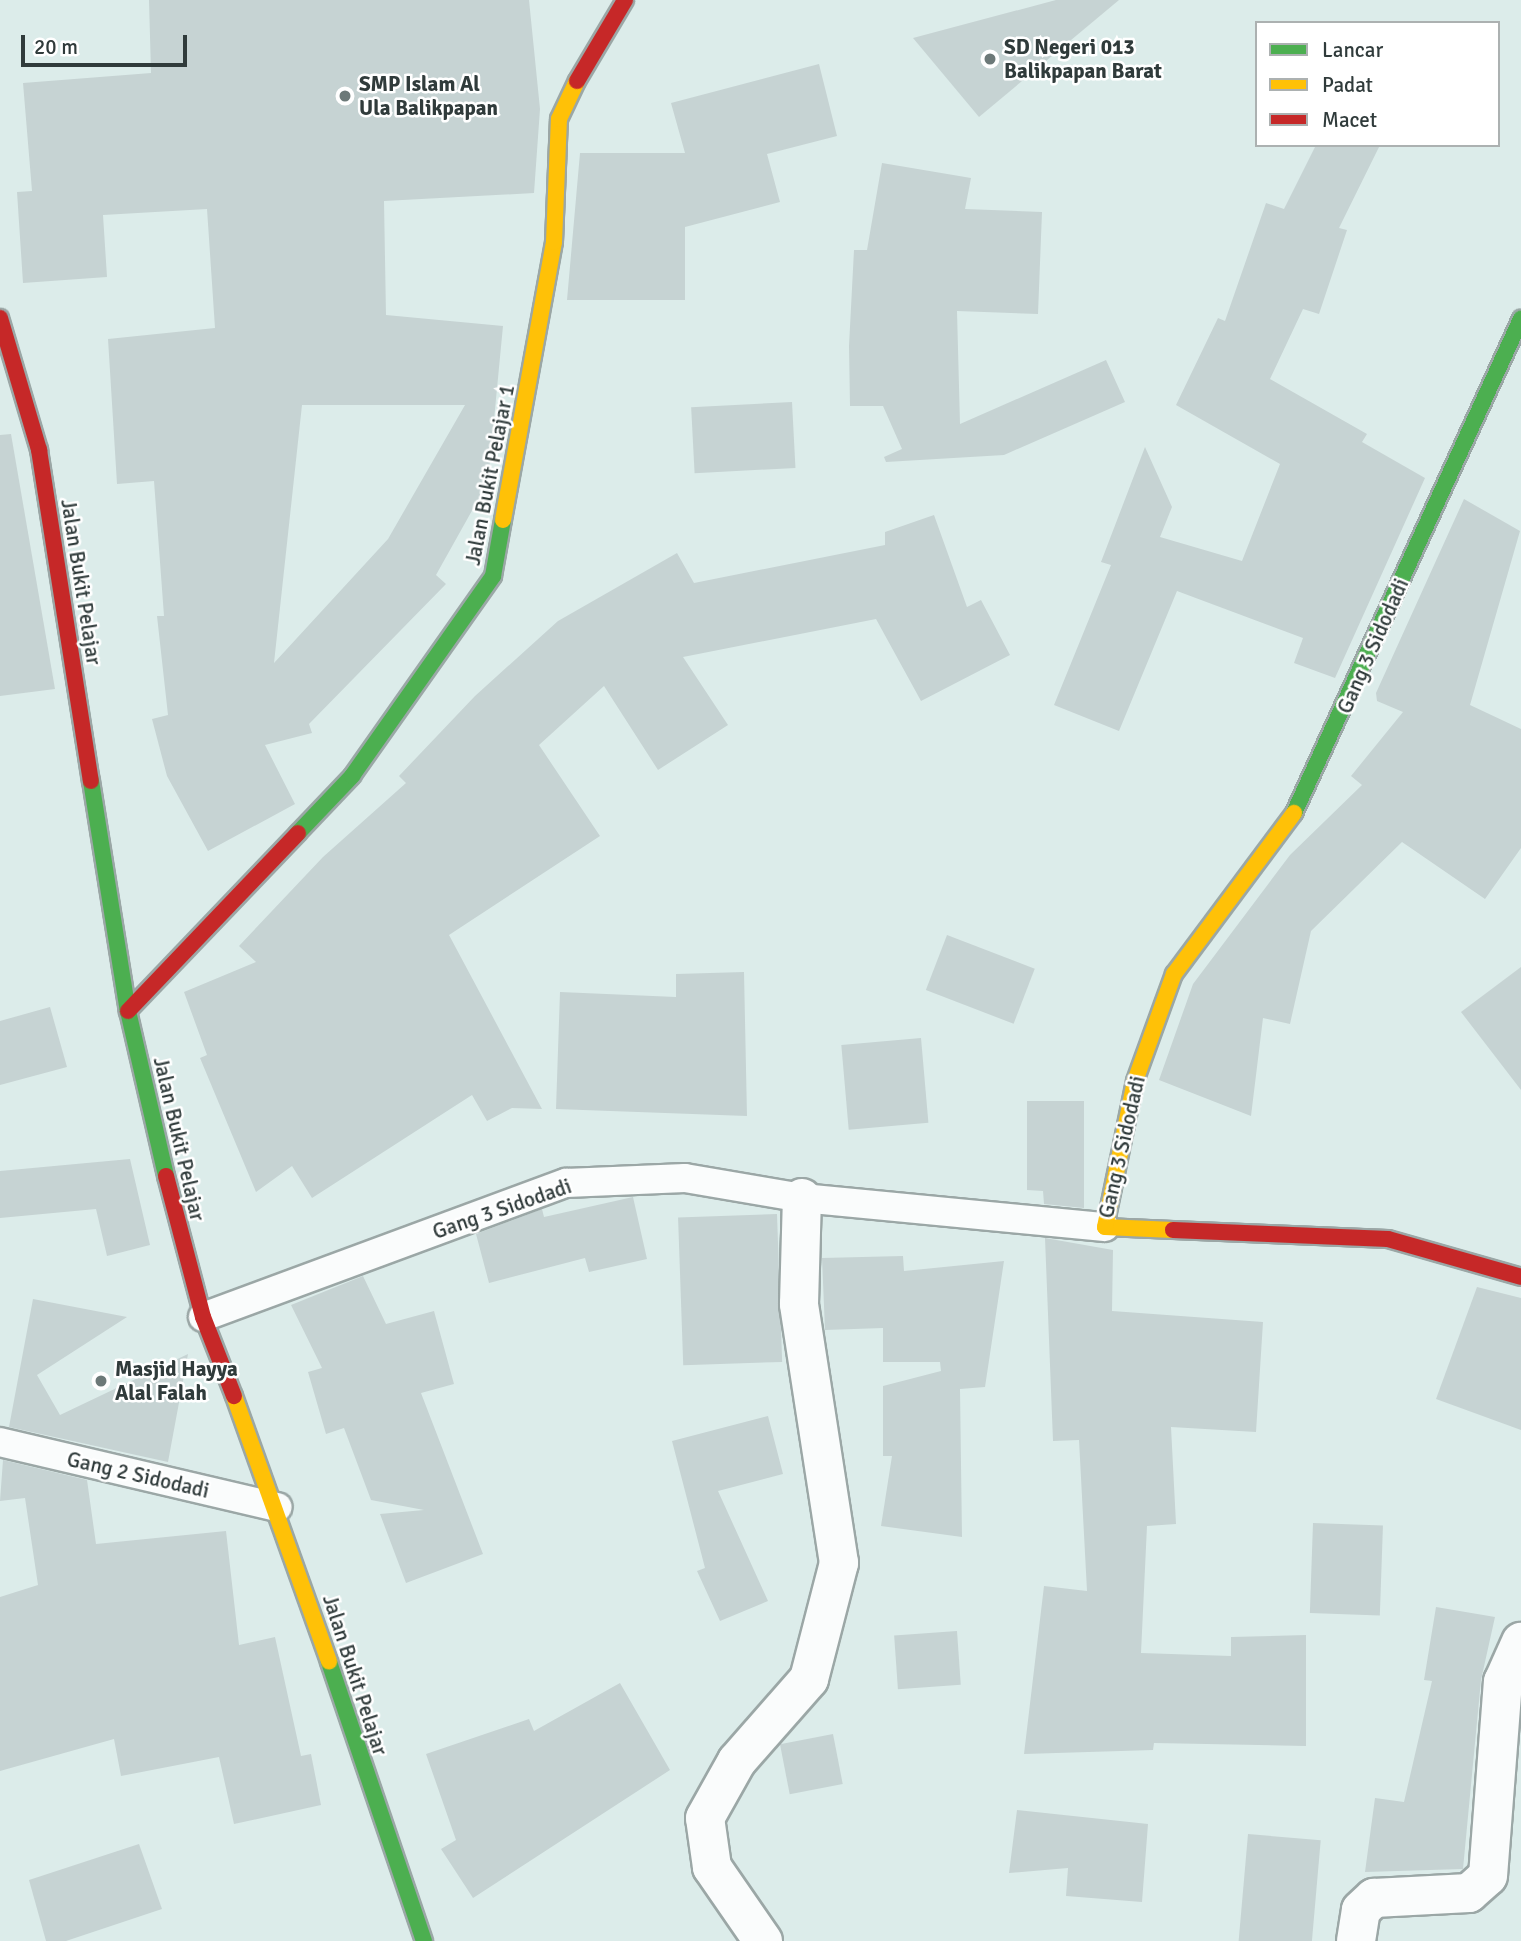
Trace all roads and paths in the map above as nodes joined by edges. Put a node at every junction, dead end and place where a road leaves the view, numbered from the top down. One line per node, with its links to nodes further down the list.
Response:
1 (625, 0): 4 (street, Jalan Bukit Pelajar 1)
2 (0, 318): 4 (street, Jalan Bukit Pelajar)
3 (1521, 318): 6 (street, Gang 3 Sidodadi)
4 (128, 1011): 8 (street, Jalan Bukit Pelajar)
5 (802, 1198): 6 (lane, Gang 3 Sidodadi); 8 (lane, Gang 3 Sidodadi); 13 (street)
6 (1105, 1227): 7 (street)
7 (1521, 1277)
8 (203, 1317): 10 (street, Jalan Bukit Pelajar)
9 (0, 1442): 10 (lane, Gang 2 Sidodadi)
10 (277, 1507): 12 (street, Jalan Bukit Pelajar)
11 (1521, 1642): 14 (street)
12 (424, 1941)
13 (763, 1941)
14 (1356, 1941)

